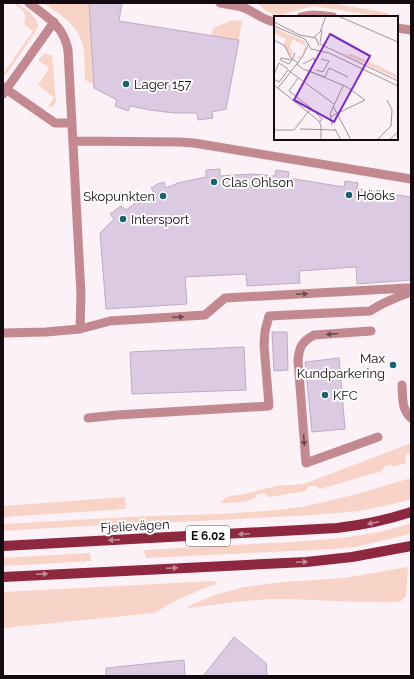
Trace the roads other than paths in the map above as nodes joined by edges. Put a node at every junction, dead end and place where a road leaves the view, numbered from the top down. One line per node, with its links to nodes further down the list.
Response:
1 (29, 3): 6 (lane)
2 (220, 3): 3 (lane)
3 (238, 5): 7 (lane)
4 (304, 16): 5 (lane)
5 (326, 16)
6 (54, 22): 10 (lane); 11 (lane)
7 (274, 22)
8 (398, 28): 9 (lane)
9 (411, 30)
10 (4, 90): 11 (lane)
11 (72, 122): 12 (lane)
12 (74, 141): 13 (lane); 16 (lane)
13 (411, 179)
14 (411, 289): 16 (lane, one-way to 14)
15 (411, 292): 20 (lane)
16 (80, 329): 18 (lane)
17 (371, 331): 22 (lane, one-way to 22)
18 (3, 333)
19 (402, 385): 21 (lane)
20 (88, 418)
21 (411, 418)
22 (378, 437)
23 (411, 512): 24 (main road, Fjelievägen / E 6.02, one-way to 24)
24 (3, 546)
25 (411, 546): 26 (main road, E 6.02, one-way to 25)
26 (3, 577)

